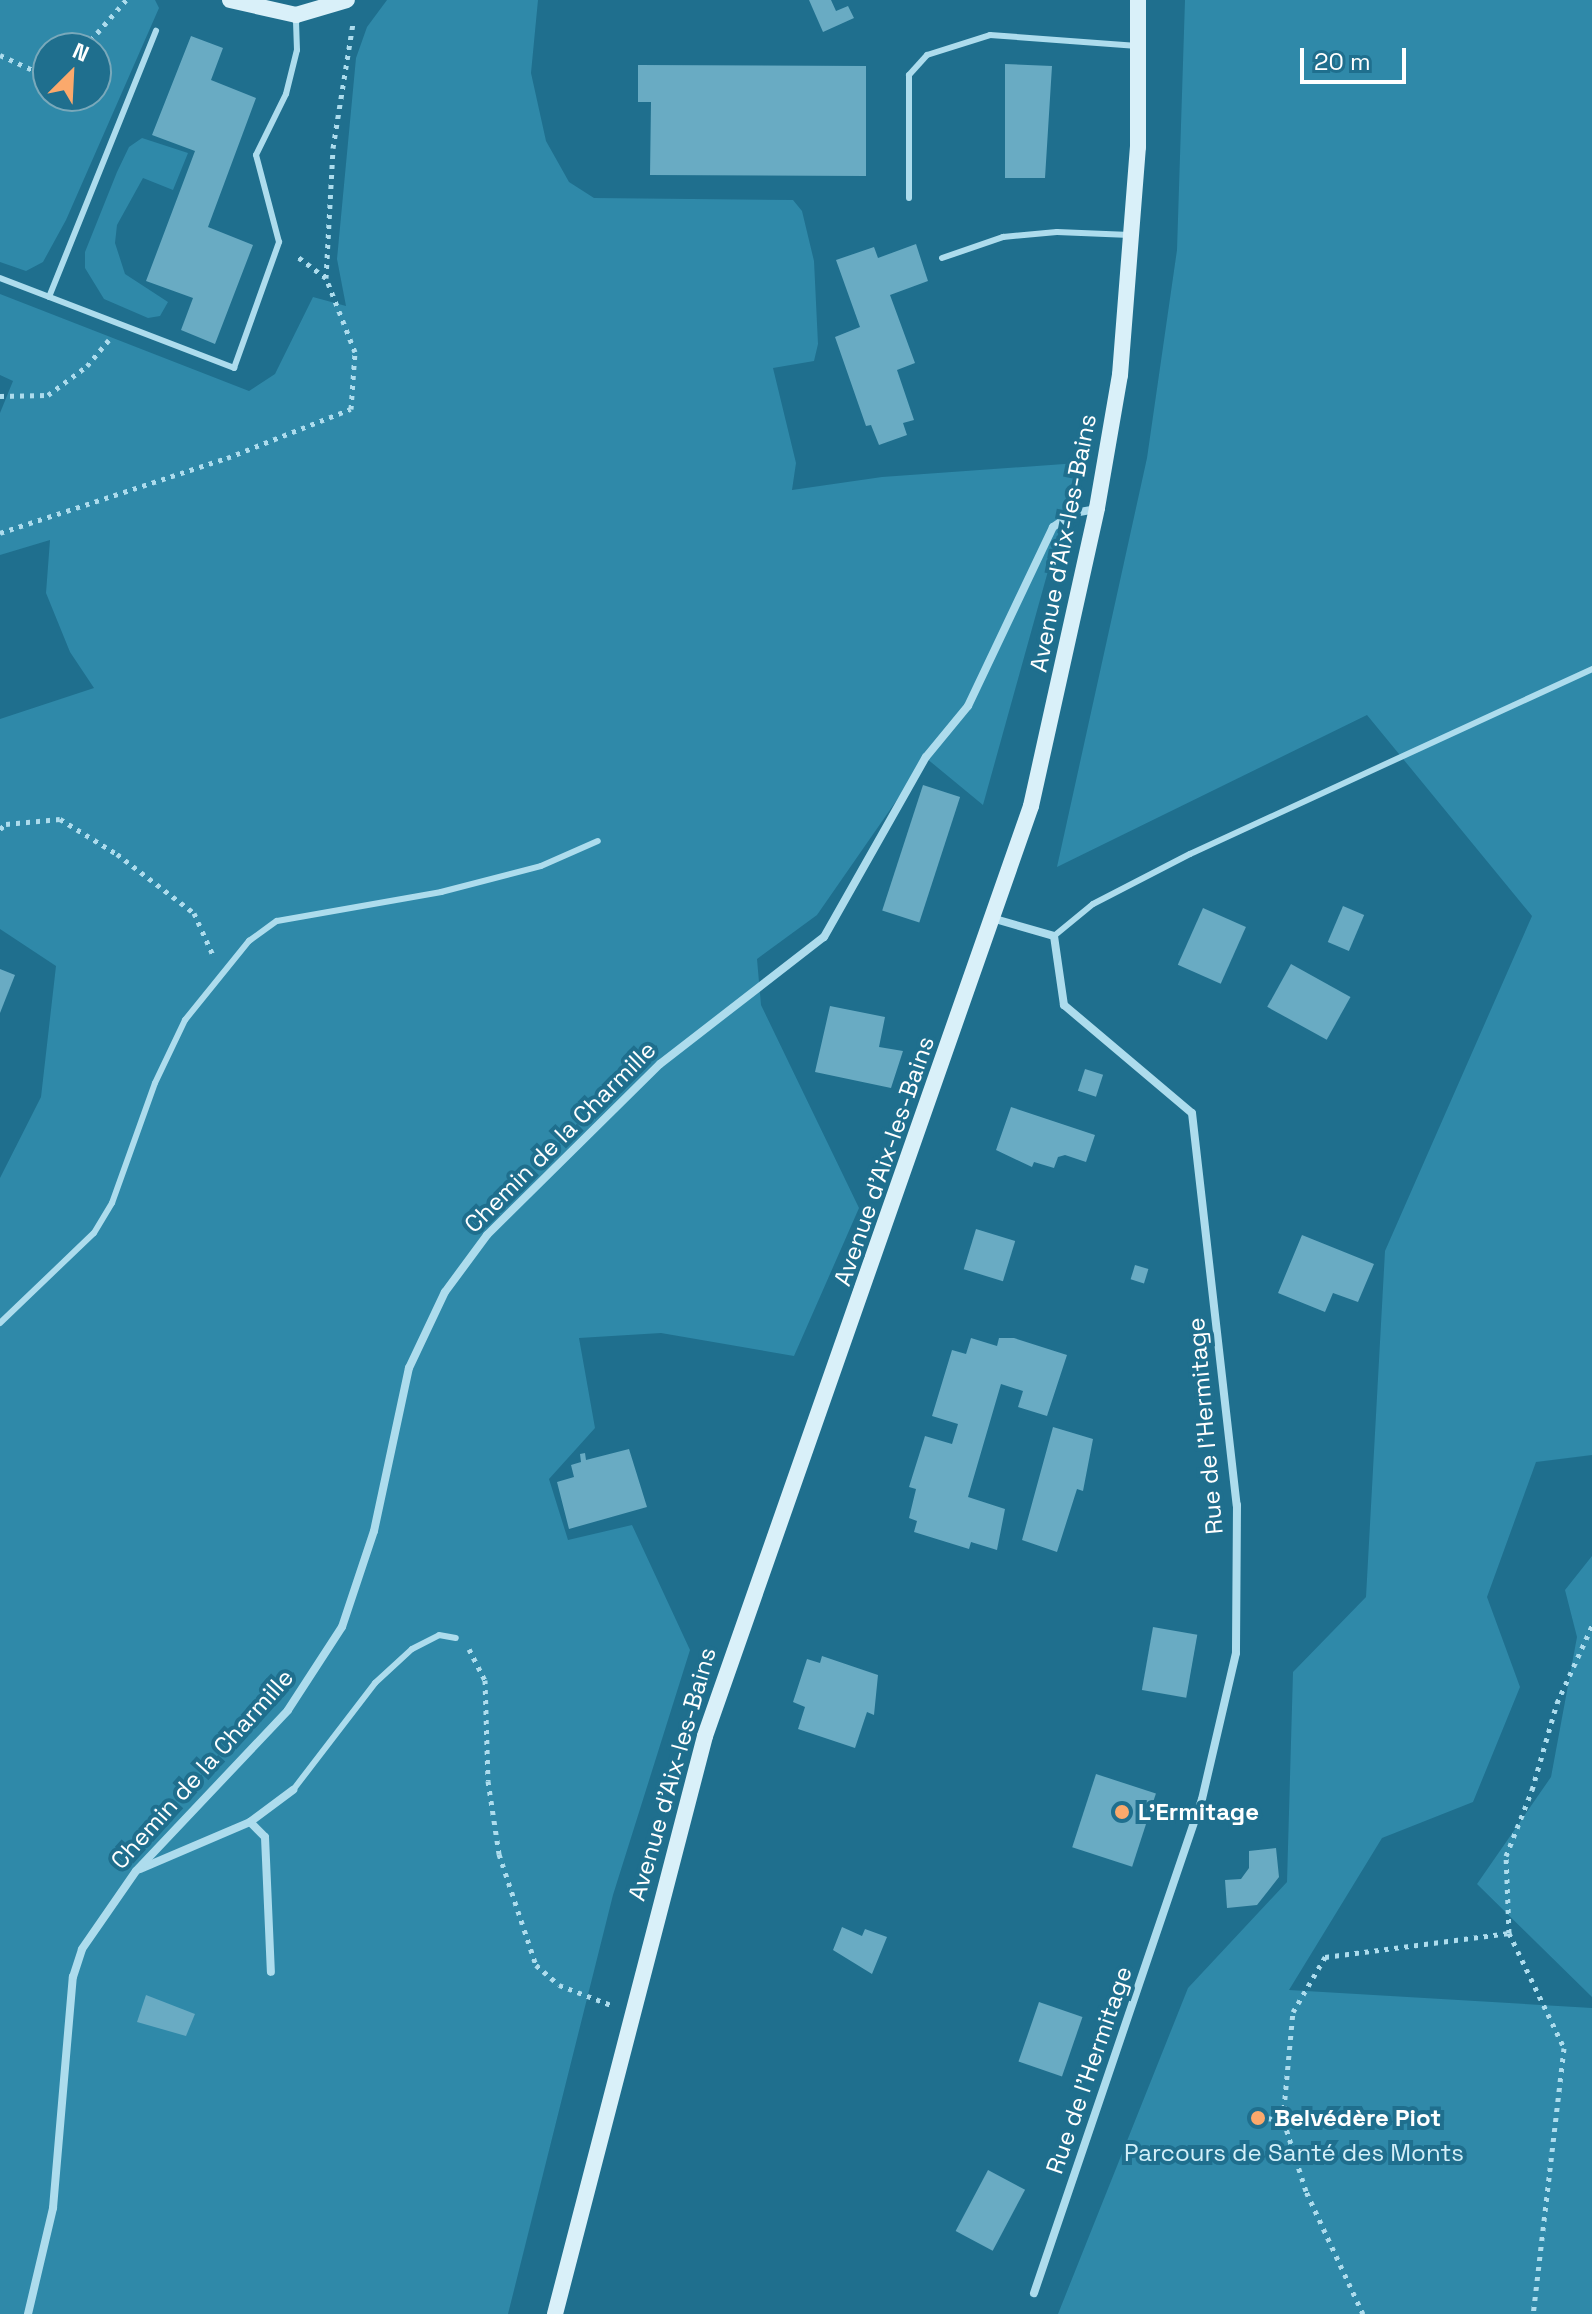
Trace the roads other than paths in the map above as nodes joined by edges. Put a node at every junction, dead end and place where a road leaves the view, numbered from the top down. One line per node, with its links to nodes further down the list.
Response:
1 (230, 0): 4 (main road)
2 (1138, 0): 6 (main road, Avenue d'Aix-les-Bains)
3 (352, 5): 4 (main road)
4 (296, 15): 11 (lane)
5 (156, 31): 11 (lane)
6 (1138, 46): 7 (lane); 8 (main road, Avenue d'Aix-les-Bains)
7 (909, 198)
8 (1133, 235): 9 (lane); 12 (main road, Avenue d'Aix-les-Bains)
9 (942, 258)
10 (0, 278): 11 (lane)
11 (49, 297)
12 (1097, 508): 15 (main road, Avenue d'Aix-les-Bains); 21 (street, Chemin de la Charmille)
13 (1592, 669): 16 (lane)
14 (598, 841): 17 (lane)
15 (995, 919): 16 (street); 25 (main road, Avenue d'Aix-les-Bains)
16 (1054, 936): 23 (street, Rue de l'Hermitage)
17 (0, 1323)
18 (456, 1638): 19 (lane)
19 (293, 1790): 20 (street)
20 (250, 1822): 21 (street); 22 (street)
21 (136, 1871): 24 (street, Chemin de la Charmille)
22 (271, 1972)
23 (1034, 2293)
24 (28, 2314)
25 (555, 2314)

